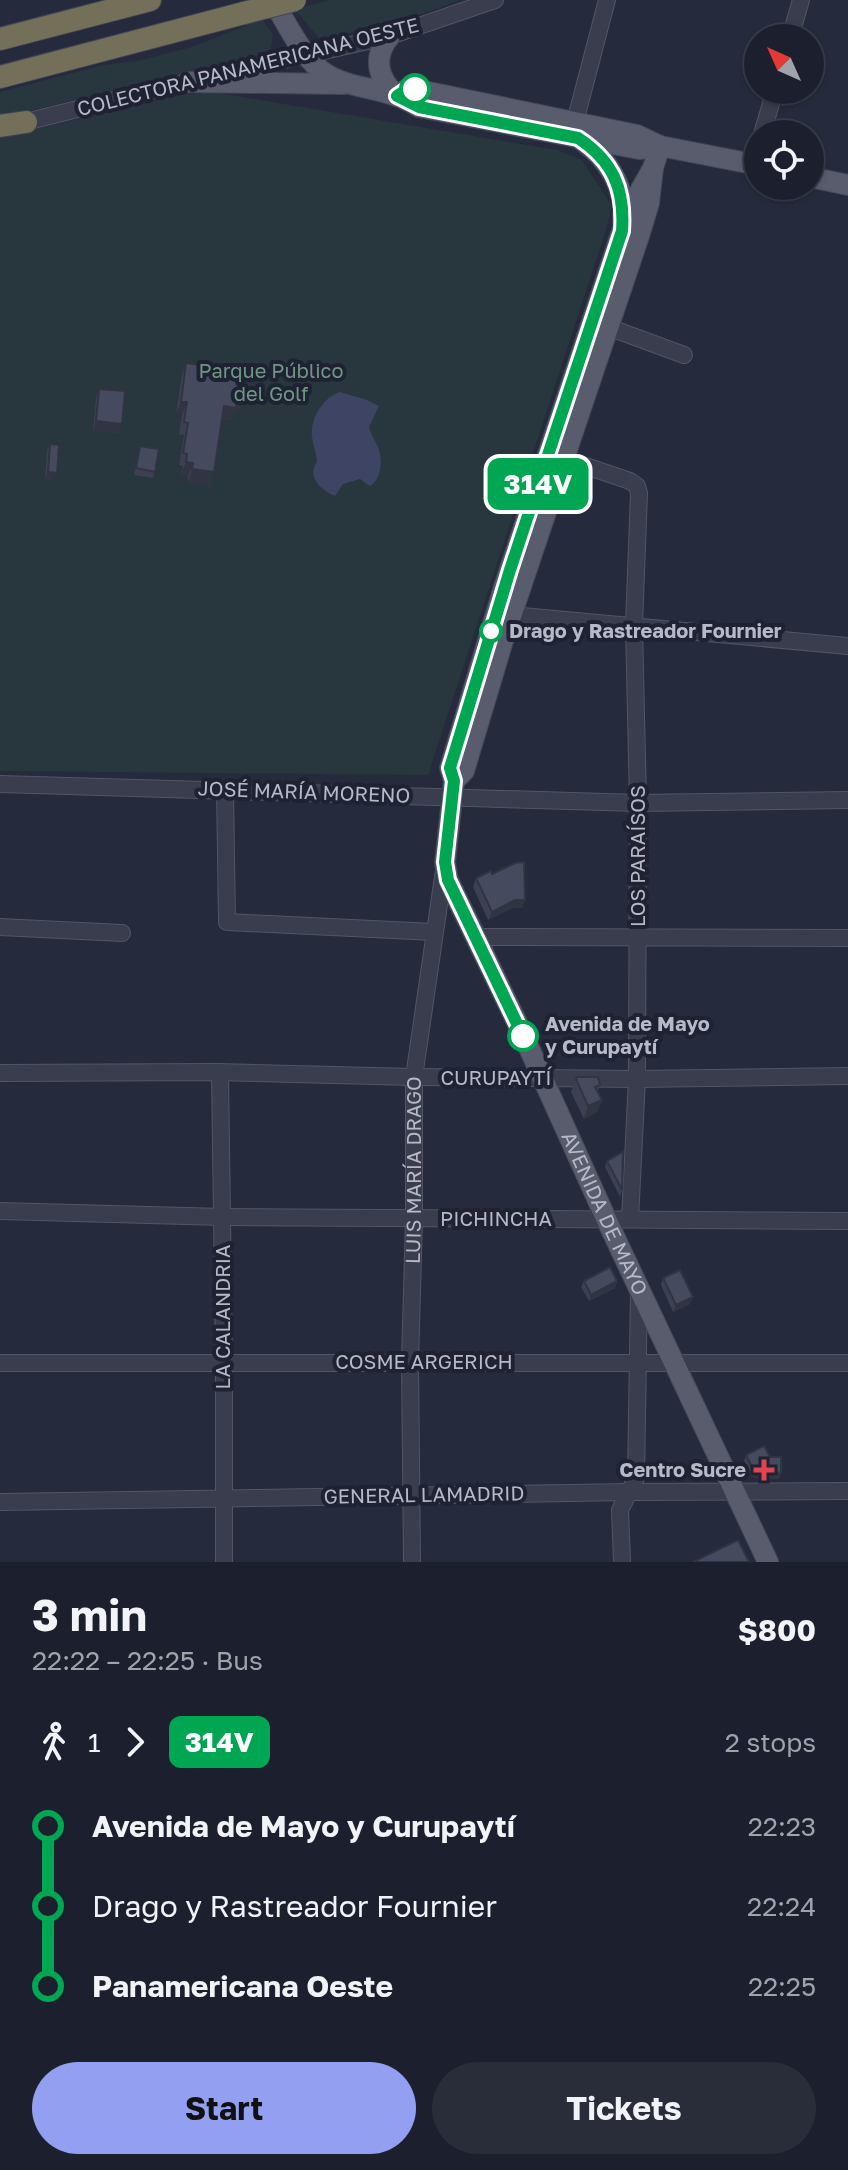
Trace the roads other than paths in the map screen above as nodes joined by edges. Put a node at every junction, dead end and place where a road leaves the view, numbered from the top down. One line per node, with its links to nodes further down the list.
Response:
1 (150, 0): 8 (highway)
2 (495, 0): 7 (street, COLECTORA PANAMERICANA OESTE)
3 (607, 0): 16 (street)
4 (801, 0): 6 (street)
5 (287, 6): 9 (main road); 10 (highway, bridge)
6 (794, 24)
7 (390, 36): 9 (street, COLECTORA PANAMERICANA OESTE); 13 (main road)
8 (0, 39)
9 (307, 55): 11 (street, COLECTORA PANAMERICANA OESTE); 12 (main road)
10 (0, 77)
11 (187, 82): 12 (main road); 14 (street, COLECTORA PANAMERICANA OESTE)
12 (349, 84): 13 (main road)
13 (397, 96): 16 (main road)
14 (26, 122): 15 (highway)
15 (0, 127)
16 (576, 130): 17 (main road); 22 (main road)
17 (660, 146): 18 (main road); 19 (main road, LUIS MARÍA DRAGO)
18 (744, 157)
19 (653, 168): 22 (main road, LUIS MARÍA DRAGO); 23 (main road, LUIS MARÍA DRAGO)
20 (824, 180): 21 (main road)
21 (848, 185)
22 (622, 231): 30 (main road, LUIS MARÍA DRAGO)
23 (608, 327): 24 (street); 25 (main road, LUIS MARÍA DRAGO)
24 (684, 355)
25 (565, 459): 26 (main road, LUIS MARÍA DRAGO); 27 (street, LOS PARAÍSOS)
26 (511, 615): 27 (street); 30 (main road, LUIS MARÍA DRAGO)
27 (634, 626): 28 (street); 33 (street, LOS PARAÍSOS)
28 (848, 646)
29 (0, 784): 31 (street, JOSÉ MARÍA MORENO)
30 (453, 789): 31 (street, JOSÉ MARÍA MORENO); 33 (street, JOSÉ MARÍA MORENO); 34 (main road, LUIS MARÍA DRAGO)
31 (225, 790): 36 (street)
32 (848, 800): 33 (street, JOSÉ MARÍA MORENO)
33 (638, 803): 39 (street, LOS PARAÍSOS)
34 (445, 862): 36 (street, LUIS MARÍA DRAGO); 38 (main road, AVENIDA DE MAYO)
35 (0, 927): 37 (street)
36 (434, 932): 44 (street, LUIS MARÍA DRAGO)
37 (122, 933)
38 (476, 937): 39 (street); 45 (main road, AVENIDA DE MAYO)
39 (638, 938): 40 (street); 46 (street, LOS PARAÍSOS)
40 (848, 938)
41 (220, 1072): 42 (street, CURUPAYTÍ); 44 (street, CURUPAYTÍ); 48 (street, LA CALANDRIA)
42 (0, 1073)
43 (848, 1076): 46 (street, CURUPAYTÍ)
44 (414, 1077): 45 (street, CURUPAYTÍ); 49 (street, LUIS MARÍA DRAGO)
45 (542, 1078): 46 (street, CURUPAYTÍ); 50 (main road, AVENIDA DE MAYO)
46 (637, 1079): 51 (street, LOS PARAÍSOS)
47 (0, 1211): 48 (street, PICHINCHA)
48 (223, 1217): 49 (street, PICHINCHA); 58 (street, LA CALANDRIA)
49 (414, 1219): 50 (street, PICHINCHA); 54 (street, LUIS MARÍA DRAGO)
50 (606, 1219): 51 (street, PICHINCHA); 53 (main road, AVENIDA DE MAYO)
51 (630, 1219): 52 (street, PICHINCHA)
52 (848, 1221)
53 (640, 1290): 56 (main road, AVENIDA DE MAYO); 59 (street)
54 (410, 1362): 58 (street, COSME ARGERICH); 59 (street, COSME ARGERICH); 63 (street, LUIS MARÍA DRAGO)
55 (0, 1363): 58 (street, COSME ARGERICH)
56 (673, 1363): 57 (street, COSME ARGERICH); 59 (street, COSME ARGERICH); 60 (main road, AVENIDA DE MAYO)
57 (848, 1363)
58 (224, 1364): 64 (street, LA CALANDRIA)
59 (637, 1364): 62 (street)
60 (735, 1491): 61 (street, GENERAL LAMADRID); 62 (street, GENERAL LAMADRID); 69 (main road, AVENIDA DE MAYO)
61 (848, 1491)
62 (630, 1492): 63 (street, GENERAL LAMADRID); 68 (street)
63 (411, 1496): 64 (street, GENERAL LAMADRID); 67 (street, LUIS MARÍA DRAGO)
64 (223, 1499): 65 (street, GENERAL LAMADRID); 66 (street, LA CALANDRIA)
65 (0, 1502)
66 (224, 1562)
67 (412, 1562)
68 (622, 1562)
69 (768, 1562)

